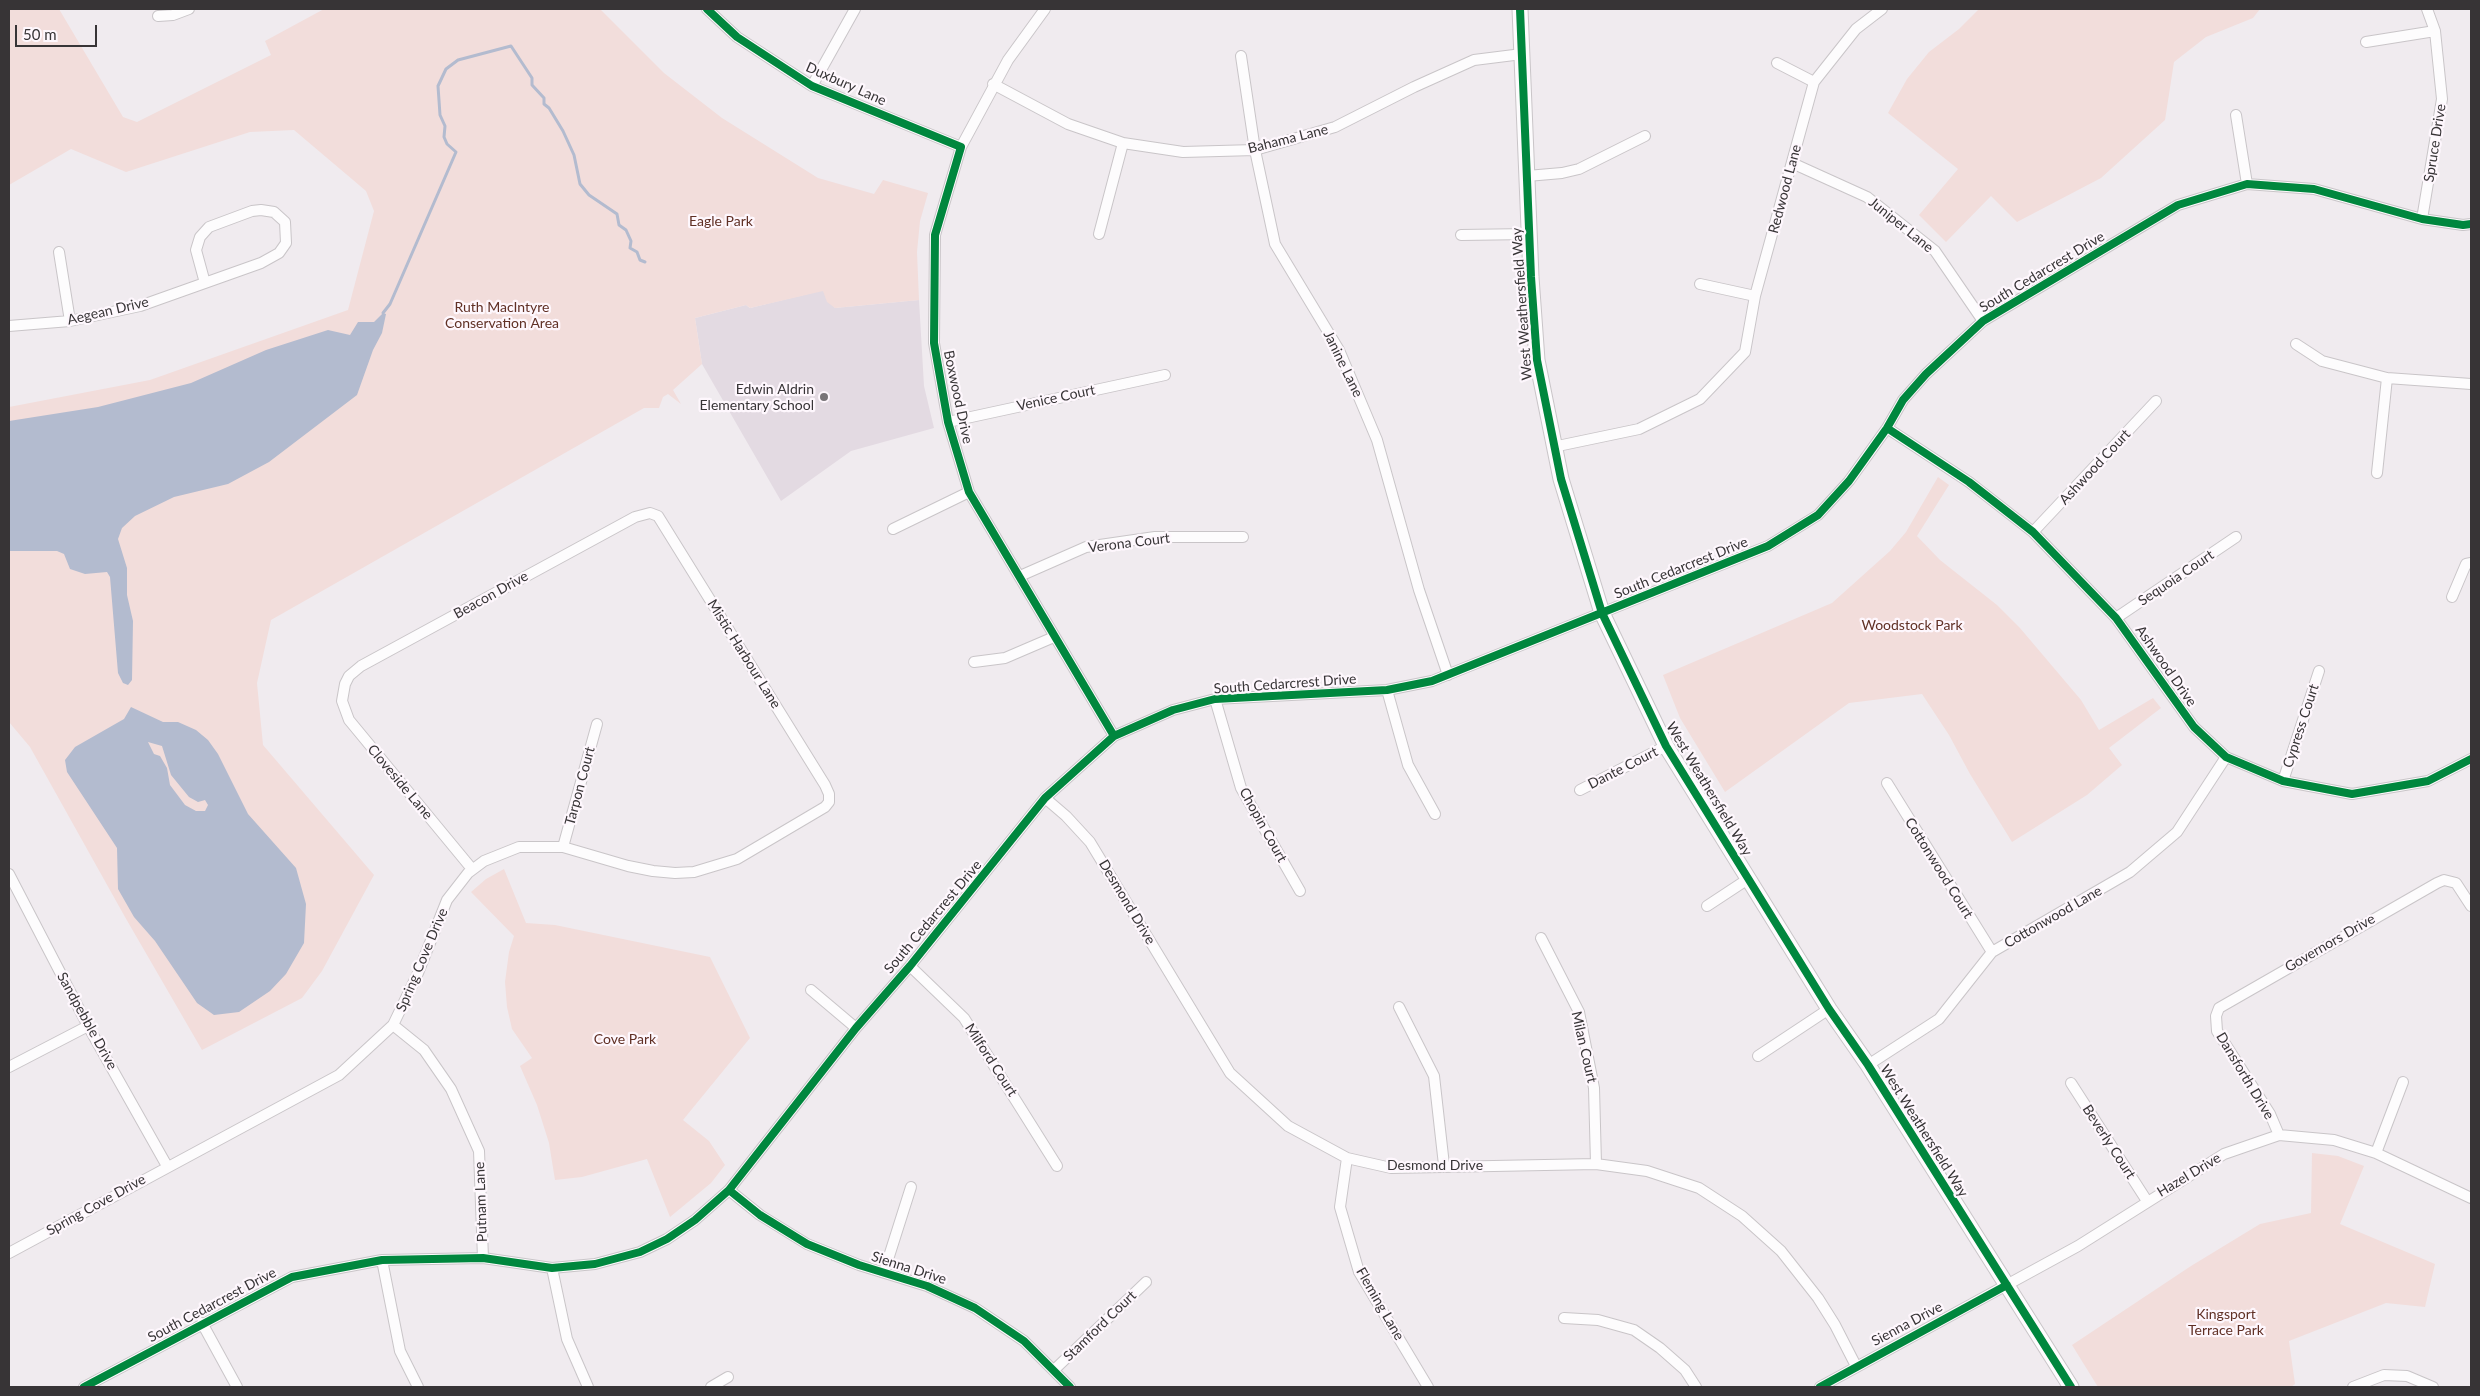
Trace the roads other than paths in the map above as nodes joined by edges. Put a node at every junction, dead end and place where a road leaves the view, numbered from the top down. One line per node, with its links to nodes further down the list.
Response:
1 (190, 9): 8 (street)
2 (707, 9): 16 (street, Duxbury Lane)
3 (855, 9): 16 (street)
4 (1045, 9): 15 (street, Boxwood Drive)
5 (1520, 9): 11 (street, West Weathersfield Way)
6 (1882, 9): 14 (street, Redwood Lane)
7 (2427, 9): 9 (street, Spruce Drive)
8 (158, 16)
9 (2435, 31): 10 (street); 25 (street, Spruce Drive)
10 (2366, 42)
11 (1522, 54): 21 (street, Bahama Lane); 23 (street, West Weathersfield Way)
12 (1241, 56): 21 (street, Janine Lane)
13 (1777, 63): 14 (street)
14 (1814, 82): 22 (street, Redwood Lane)
15 (993, 84): 19 (street, Bahama Lane); 20 (street, Boxwood Drive)
16 (812, 86): 20 (street, Duxbury Lane)
17 (2236, 115): 24 (street)
18 (1644, 136): 23 (street)
19 (1123, 143): 21 (street, Bahama Lane); 27 (street)
20 (961, 147): 42 (street, Boxwood Drive)
21 (1254, 150): 60 (street, Janine Lane)
22 (1792, 163): 33 (street, Redwood Lane); 35 (street, Juniper Lane)
23 (1527, 176): 28 (street, West Weathersfield Way)
24 (2247, 184): 25 (street, South Cedarcrest Drive); 35 (street, South Cedarcrest Drive)
25 (2422, 219): 26 (street, South Cedarcrest Drive)
26 (2471, 224)
27 (1100, 234)
28 (1529, 234): 29 (street); 44 (street, West Weathersfield Way)
29 (1461, 235)
30 (59, 252): 34 (street)
31 (205, 283): 31 (street, Aegean Drive); 34 (street, Aegean Drive)
32 (1700, 284): 33 (street)
33 (1756, 296): 44 (street, Redwood Lane)
34 (70, 321): 36 (street, Aegean Drive)
35 (1983, 321): 43 (street, South Cedarcrest Drive)
36 (9, 326)
37 (2296, 344): 39 (street)
38 (1165, 375): 42 (street, Venice Court)
39 (2387, 378): 40 (street); 45 (street)
40 (2471, 384)
41 (2156, 401): 49 (street, Ashwood Court)
42 (948, 422): 46 (street, Boxwood Drive)
43 (1887, 428): 49 (street, Ashwood Drive); 55 (street, South Cedarcrest Drive)
44 (1553, 447): 55 (street, West Weathersfield Way)
45 (2377, 474)
46 (969, 492): 48 (street); 53 (street, Boxwood Drive)
47 (650, 513): 61 (street, Beacon Drive); 73 (street, Mistic Harbour Lane)
48 (893, 529)
49 (2033, 532): 56 (street, Ashwood Drive)
50 (1243, 537): 53 (street, Verona Court)
51 (2236, 537): 56 (street, Sequoia Court)
52 (2471, 562): 54 (street)
53 (1020, 576): 57 (street, Boxwood Drive)
54 (2452, 597)
55 (1602, 613): 60 (street, South Cedarcrest Drive); 66 (street, West Weathersfield Way)
56 (2116, 618): 67 (street, Ashwood Drive)
57 (1054, 637): 58 (street); 65 (street, Boxwood Drive)
58 (974, 662)
59 (2319, 671): 69 (street, Cypress Court)
60 (1448, 675): 62 (street, South Cedarcrest Drive)
61 (343, 690): 76 (street, Cloveside Lane)
62 (1387, 690): 63 (street, South Cedarcrest Drive); 74 (street)
63 (1215, 699): 65 (street, South Cedarcrest Drive); 79 (street, Chopin Court)
64 (597, 724): 75 (street, Tarpon Court)
65 (1114, 736): 72 (street, South Cedarcrest Drive)
66 (1666, 746): 71 (street, Dante Court); 78 (street, West Weathersfield Way)
67 (2226, 757): 69 (street, Ashwood Drive); 83 (street, Cottonwood Lane)
68 (2471, 759): 69 (street, Ashwood Drive)
69 (2283, 781)
70 (1887, 784): 83 (street, Cottonwood Court)
71 (1580, 790)
72 (1045, 798): 84 (street, South Cedarcrest Drive); 99 (street, Desmond Drive)
73 (829, 802): 75 (street, Spring Cove Drive)
74 (1435, 814)
75 (563, 847): 76 (street, Spring Cove Drive)
76 (472, 869): 89 (street, Spring Cove Drive)
77 (9, 874): 90 (street, Sandpebble Drive)
78 (1748, 879): 80 (street); 87 (street, West Weathersfield Way)
79 (1300, 891)
80 (1707, 906)
81 (2471, 906): 88 (street, Governors Drive)
82 (1541, 938): 100 (street, Milan Court)
83 (1992, 952): 93 (street, Cottonwood Lane)
84 (910, 966): 91 (street, South Cedarcrest Drive); 103 (street, Milford Court)
85 (812, 990): 91 (street)
86 (1399, 1007): 101 (street)
87 (1829, 1009): 92 (street); 93 (street, West Weathersfield Way)
88 (2216, 1016): 97 (street, Dansforth Drive)
89 (393, 1025): 102 (street, Spring Cove Drive); 109 (street, Putnam Lane)
90 (88, 1026): 94 (street); 102 (street, Sandpebble Drive)
91 (856, 1028): 105 (street, South Cedarcrest Drive)
92 (1758, 1056)
93 (1868, 1065): 114 (street, West Weathersfield Way)
94 (9, 1067)
95 (2403, 1082): 98 (street)
96 (2071, 1083): 107 (street, Beverly Court)
97 (2279, 1135): 98 (street, Hazel Drive); 107 (street, Hazel Drive)
98 (2376, 1153): 106 (street, Hazel Drive)
99 (1347, 1158): 101 (street, Desmond Drive); 126 (street, Fleming Lane)
100 (1596, 1164): 101 (street, Desmond Drive); 117 (street, Desmond Drive)
101 (1444, 1165)
102 (167, 1166): 108 (street, Spring Cove Drive)
103 (1057, 1166)
104 (911, 1187): 112 (street)
105 (729, 1190): 111 (street, South Cedarcrest Drive); 112 (street, Sienna Drive)
106 (2471, 1198)
107 (2147, 1201): 114 (street, Hazel Drive)
108 (9, 1253)
109 (482, 1258): 110 (street, South Cedarcrest Drive); 111 (street, South Cedarcrest Drive)
110 (382, 1260): 116 (street, South Cedarcrest Drive); 122 (street)
111 (552, 1268): 123 (street)
112 (884, 1272): 118 (street, Sienna Drive)
113 (1146, 1282): 118 (street, Stamford Court)
114 (2007, 1285): 117 (street, Sienna Drive); 129 (street, West Weathersfield Way)
115 (1564, 1318): 127 (street)
116 (202, 1323): 120 (street, South Cedarcrest Drive); 121 (street)
117 (1856, 1366): 128 (street, Sienna Drive)
118 (1055, 1369): 125 (street, Sienna Drive)
119 (728, 1377): 124 (street)
120 (84, 1387)
121 (236, 1387)
122 (418, 1387)
123 (588, 1387)
124 (712, 1387)
125 (1070, 1387)
126 (1428, 1387)
127 (1696, 1387)
128 (1820, 1387)
129 (2071, 1387)
130 (2353, 1387): 131 (street)
131 (2433, 1387)

